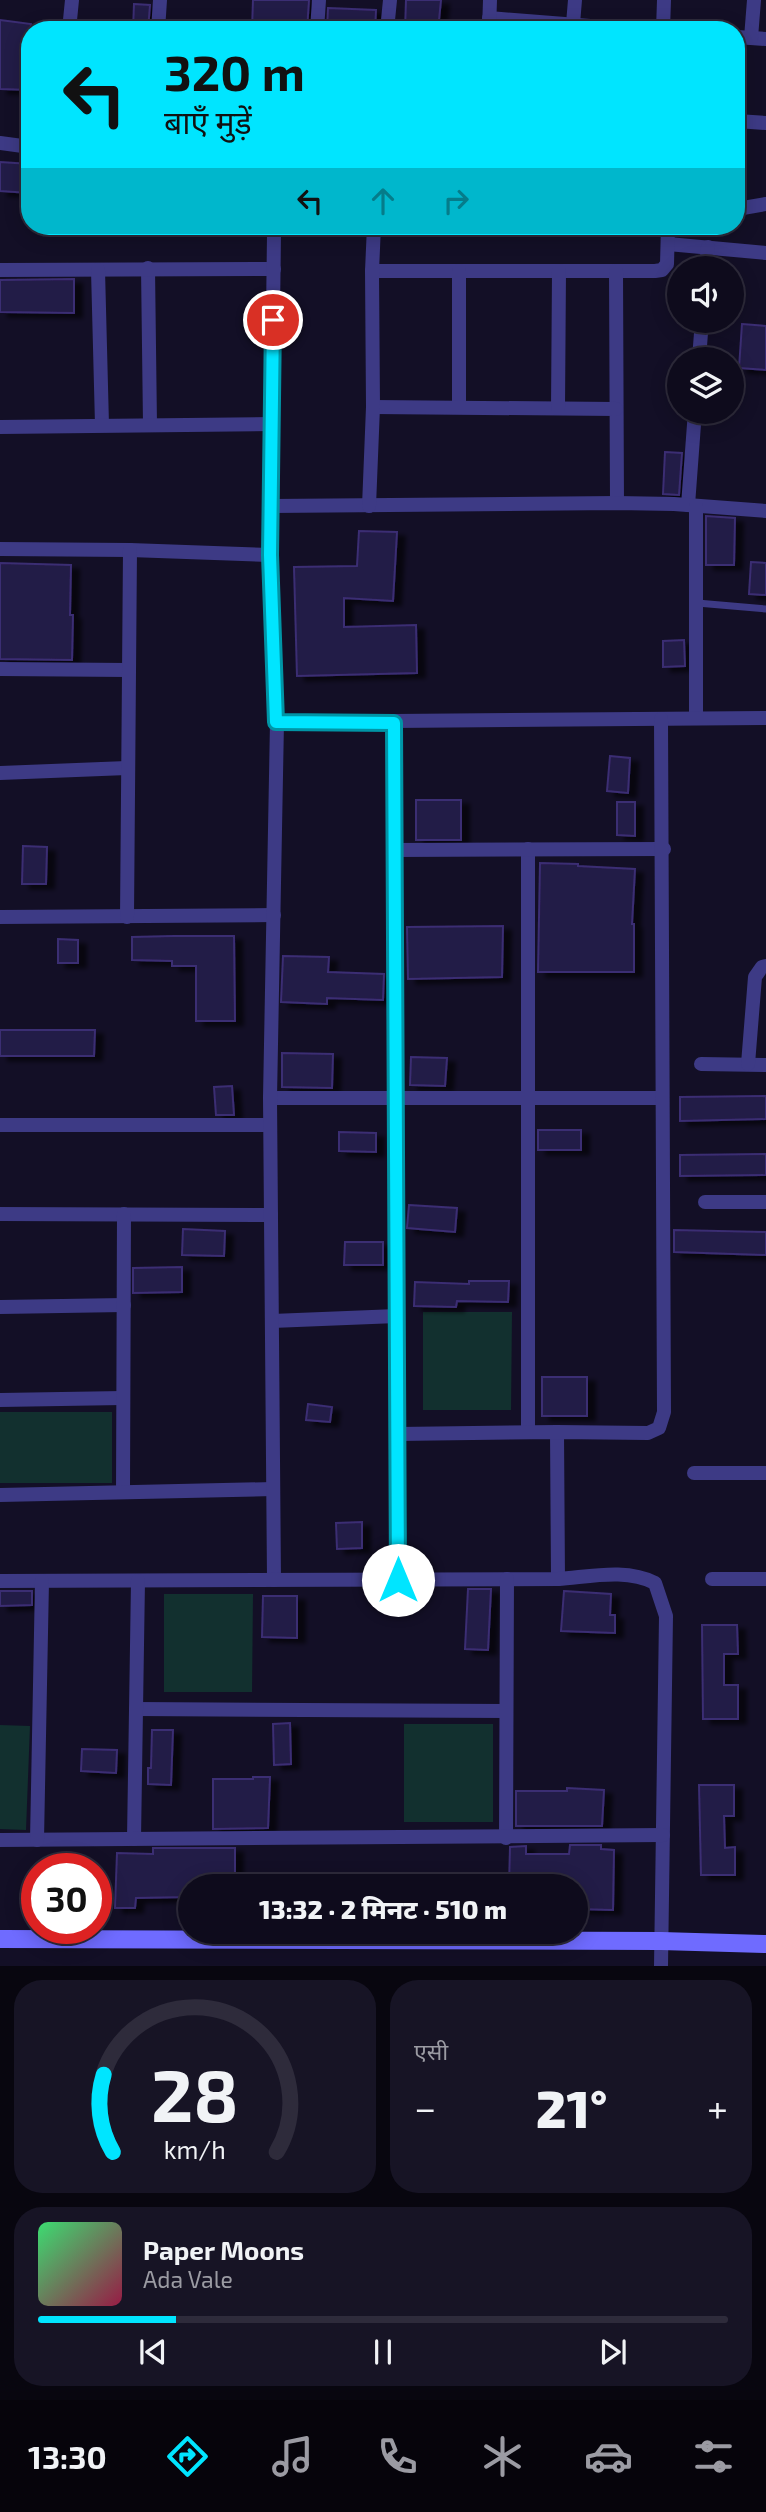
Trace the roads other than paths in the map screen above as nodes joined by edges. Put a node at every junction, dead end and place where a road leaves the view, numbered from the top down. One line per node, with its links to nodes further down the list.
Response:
1 (72, 0): 9 (street)
2 (160, 0): 10 (street)
3 (319, 0): 11 (street)
4 (390, 0): 12 (street)
5 (490, 0): 13 (street)
6 (575, 0): 14 (street)
7 (664, 0): 15 (street)
8 (754, 0): 16 (street)
9 (70, 21)
10 (159, 21)
11 (318, 21)
12 (388, 21)
13 (489, 21)
14 (573, 21)
15 (663, 21)
16 (751, 38)
17 (745, 122): 18 (street)
18 (766, 123)
19 (0, 143): 20 (street)
20 (21, 146)
21 (766, 204): 22 (street)
22 (745, 208)
23 (274, 235): 31 (street)
24 (374, 235): 34 (street)
25 (668, 235): 26 (street)
26 (668, 244): 27 (street); 37 (street)
27 (708, 247): 28 (street); 29 (street)
28 (766, 253)
29 (707, 256)
30 (148, 268): 31 (street); 33 (street); 45 (street)
31 (274, 269): 42 (street)
32 (0, 270): 33 (street)
33 (97, 270): 44 (street)
34 (372, 271): 35 (street); 39 (street)
35 (459, 271): 36 (street); 38 (street)
36 (559, 271): 37 (street); 40 (street)
37 (616, 271): 41 (street)
38 (459, 406): 39 (street); 40 (street)
39 (373, 407): 50 (street)
40 (558, 408): 41 (street)
41 (617, 409): 47 (street)
42 (271, 424): 45 (street); 49 (street)
43 (695, 424): 48 (street)
44 (102, 425): 45 (street); 46 (street)
45 (150, 425)
46 (0, 427)
47 (617, 503): 48 (street); 50 (street)
48 (692, 505): 51 (street); 55 (street)
49 (271, 506): 50 (street); 54 (street)
50 (369, 506)
51 (766, 511)
52 (0, 550): 53 (street)
53 (131, 550): 54 (street); 58 (street)
54 (270, 555): 62 (street)
55 (696, 603): 56 (lane); 59 (street)
56 (766, 609)
57 (0, 669): 58 (street)
58 (128, 670): 64 (street)
59 (696, 718): 60 (street); 61 (street)
60 (766, 718)
61 (662, 719): 63 (street); 67 (street)
62 (276, 722): 63 (street); 69 (street)
63 (394, 723): 68 (street)
64 (127, 768): 65 (street); 71 (street)
65 (0, 773)
66 (528, 849): 67 (street); 68 (street); 78 (street)
67 (664, 849): 79 (street)
68 (394, 850): 77 (street)
69 (274, 915): 71 (street); 76 (street)
70 (0, 917): 71 (street)
71 (127, 917)
72 (766, 966): 74 (street)
73 (701, 1064): 74 (street)
74 (748, 1064): 75 (street)
75 (766, 1065)
76 (270, 1098): 77 (street); 81 (street)
77 (396, 1098): 78 (street); 89 (street)
78 (528, 1098): 79 (street); 93 (street)
79 (661, 1098): 94 (street)
80 (0, 1125): 81 (street)
81 (270, 1125): 86 (street)
82 (705, 1202): 83 (street)
83 (766, 1202)
84 (0, 1214): 85 (street)
85 (124, 1214): 86 (street); 87 (street)
86 (271, 1215): 90 (street)
87 (124, 1305): 88 (street); 91 (street)
88 (0, 1307)
89 (397, 1315): 90 (street); 95 (street)
90 (272, 1321): 98 (street)
91 (123, 1398): 92 (street); 99 (street)
92 (0, 1400)
93 (528, 1432): 94 (street); 95 (street)
94 (557, 1432): 101 (street)
95 (398, 1434): 104 (street)
96 (694, 1473): 97 (street)
97 (766, 1473)
98 (273, 1489): 99 (street); 103 (street)
99 (122, 1492): 100 (street)
100 (0, 1495)
101 (558, 1579): 105 (street); 112 (street)
102 (712, 1579): 106 (street)
103 (274, 1580): 104 (street); 109 (street)
104 (398, 1580): 105 (street)
105 (507, 1580): 111 (street)
106 (766, 1580)
107 (0, 1581): 108 (street)
108 (42, 1581): 109 (street); 116 (street)
109 (138, 1581): 110 (street)
110 (136, 1709): 111 (street); 114 (street)
111 (506, 1711): 113 (street)
112 (663, 1835): 113 (street); 118 (street)
113 (506, 1838): 114 (street)
114 (134, 1839): 116 (street)
115 (0, 1840): 116 (street)
116 (37, 1840)
117 (0, 1938): 118 (street)
118 (661, 1941): 119 (street); 120 (street)
119 (766, 1944)
120 (661, 1966)

